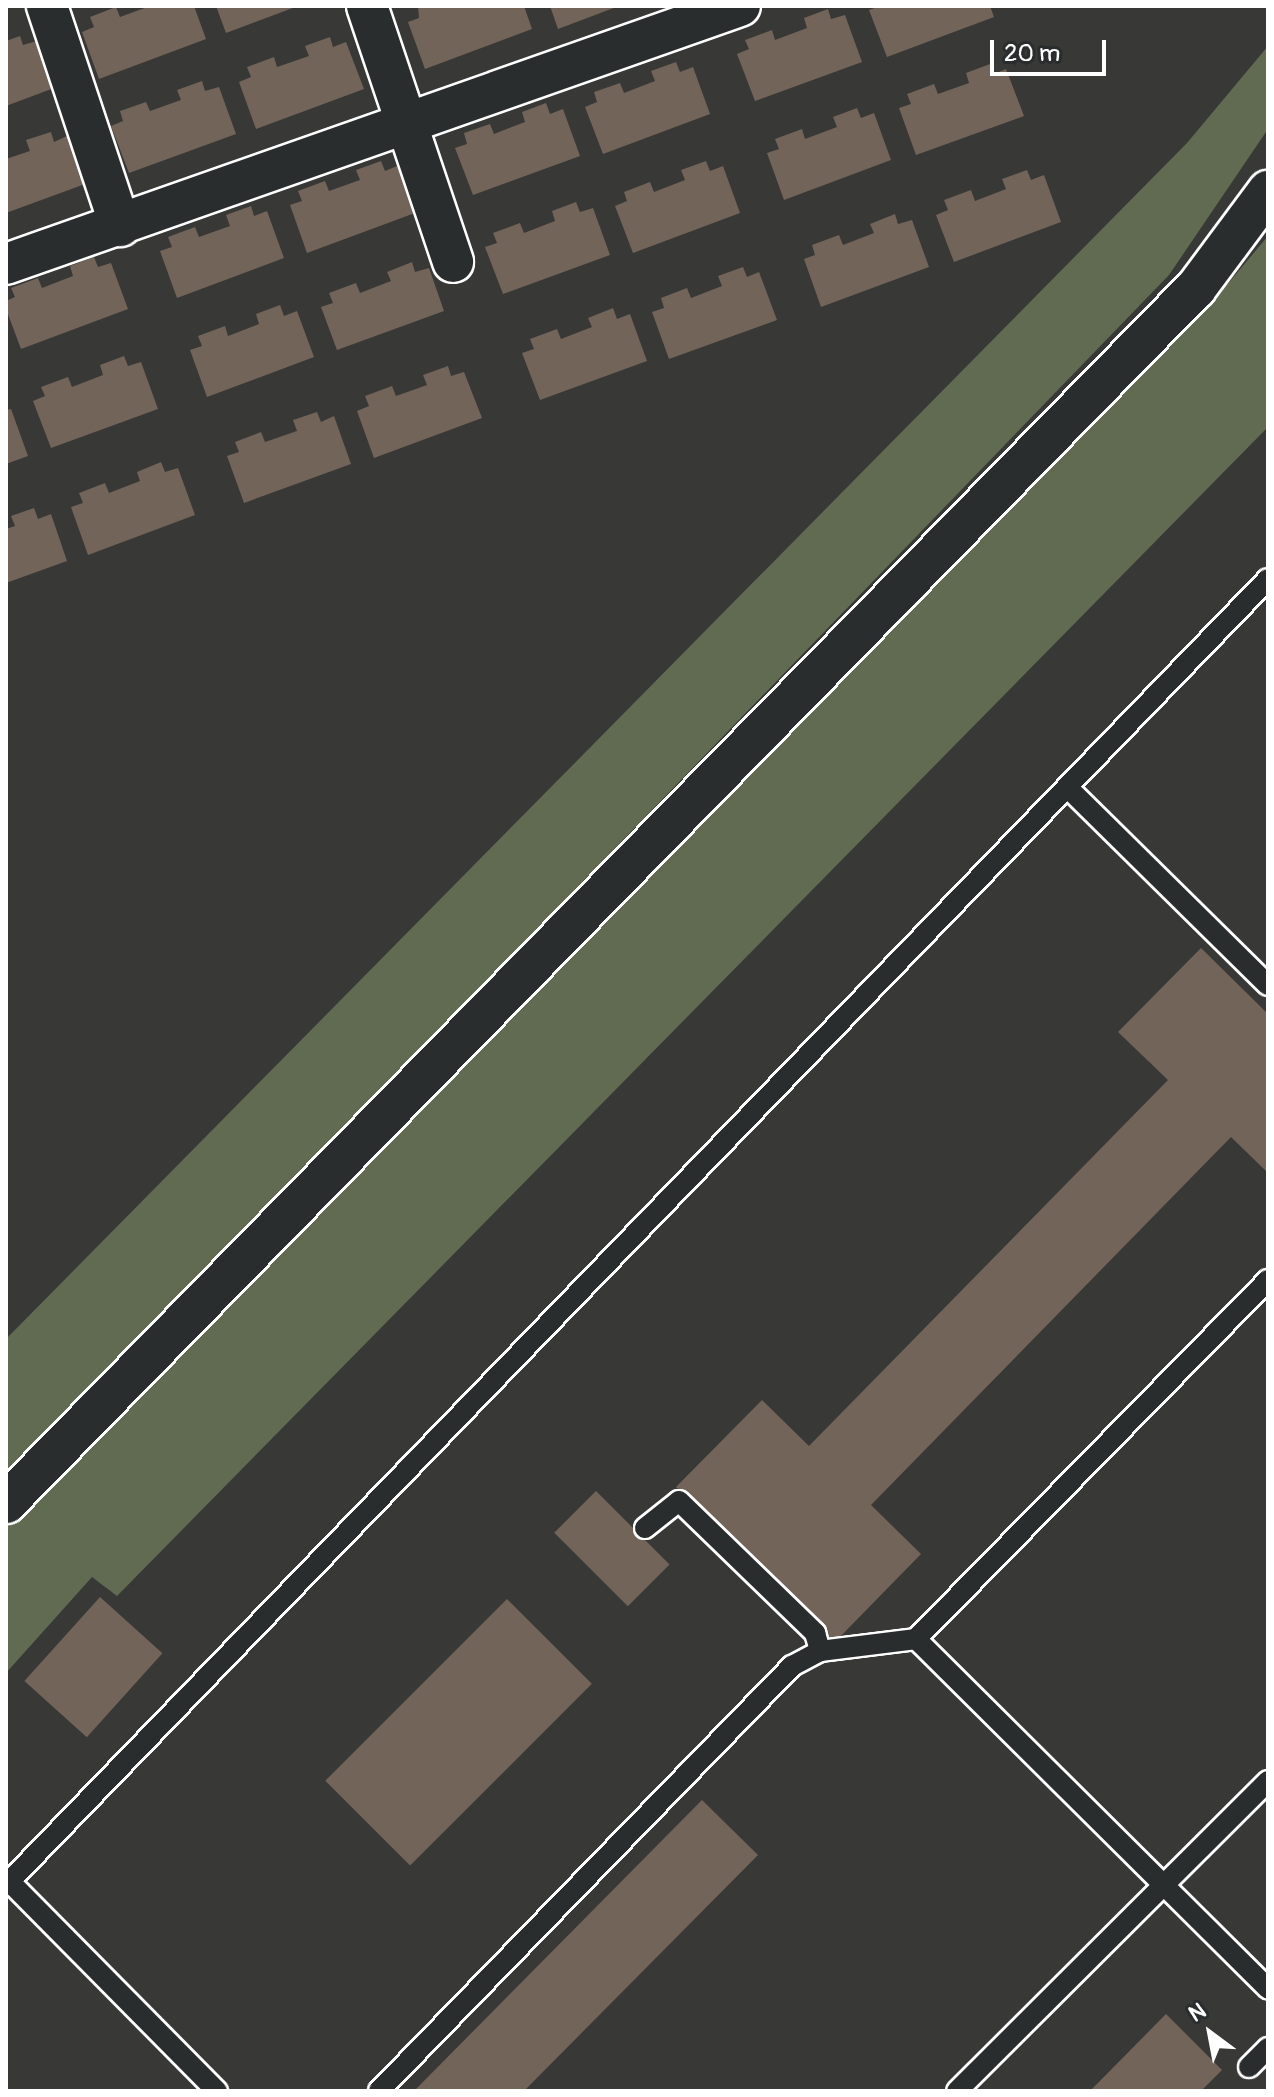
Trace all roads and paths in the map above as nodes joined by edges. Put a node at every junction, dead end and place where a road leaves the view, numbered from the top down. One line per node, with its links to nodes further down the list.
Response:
1 (47, 6): 6 (street)
2 (367, 6): 4 (street)
3 (740, 6): 4 (street)
4 (406, 122): 6 (street); 7 (street)
5 (1268, 191): 13 (street)
6 (120, 226): 8 (street)
7 (453, 262)
8 (6, 264)
9 (1268, 579): 10 (lane)
10 (1069, 789): 11 (lane); 18 (lane)
11 (1268, 985)
12 (1268, 1280): 15 (lane)
13 (6, 1503)
14 (645, 1528): 16 (lane)
15 (916, 1639): 16 (lane); 19 (lane)
16 (820, 1651): 24 (lane)
17 (1268, 1781): 19 (lane)
18 (7, 1881): 23 (lane)
19 (1164, 1884): 20 (lane); 25 (lane)
20 (1268, 1988)
21 (1268, 2048): 22 (lane)
22 (1249, 2067)
23 (217, 2091)
24 (379, 2091)
25 (957, 2091)

